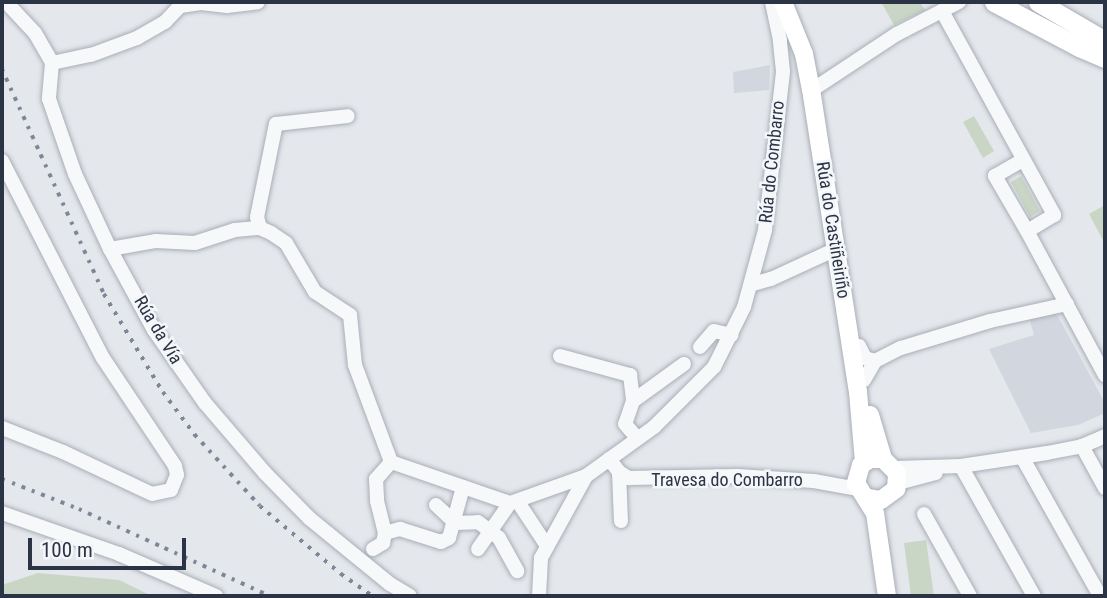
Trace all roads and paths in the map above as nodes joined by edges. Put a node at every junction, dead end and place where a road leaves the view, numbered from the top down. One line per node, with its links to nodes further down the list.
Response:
1 (6, 2): 17 (street)
2 (258, 2): 17 (street)
3 (772, 2): 28 (street, Rúa do Combarro)
4 (783, 2): 27 (main road, Rúa do Castiñeiriño)
5 (792, 2): 19 (main road, Rúa do Castiñeiriño)
6 (959, 2): 11 (street)
7 (994, 2): 14 (highway)
8 (1017, 2): 15 (highway)
9 (1038, 2): 13 (highway)
10 (1060, 2): 12 (highway)
11 (942, 10): 19 (street); 21 (street)
12 (1102, 26)
13 (1105, 41)
14 (1079, 47): 16 (highway); 18 (highway)
15 (1105, 51)
16 (1105, 58)
17 (52, 63): 26 (street, Rúa da Vía)
18 (1105, 64)
19 (818, 86): 23 (main road, Rúa do Castiñeiriño)
20 (348, 116): 24 (street)
21 (1023, 160): 25 (street); 25 (street)
22 (2, 161): 40 (street)
23 (840, 227): 27 (main road); 29 (main road, Rúa do Castiñeiriño)
24 (260, 228): 26 (street); 46 (street)
25 (1027, 231): 30 (street)
26 (110, 249): 69 (street, Rúa da Vía)
27 (832, 257): 28 (street); 29 (main road); 47 (main road, Rúa do Castiñeiriño)
28 (753, 284): 31 (street, Rúa do Combarro)
29 (852, 301): 32 (main road, Rúa do Castiñeiriño)
30 (1067, 304): 35 (street); 37 (street)
31 (732, 335): 33 (street); 42 (street, Rúa do Combarro)
32 (859, 346): 35 (street); 38 (main road, Rúa do Castiñeiriño)
33 (700, 347)
34 (560, 356): 39 (street)
35 (875, 360): 38 (street)
36 (684, 364): 39 (street)
37 (1105, 375)
38 (864, 380): 51 (main road, Rúa do Castiñeiriño)
39 (633, 401): 42 (street)
40 (2, 428)
41 (1105, 436): 43 (street)
42 (638, 439): 45 (street, Rúa do Combarro)
43 (1082, 446): 44 (street); 54 (street)
44 (1022, 457): 48 (street); 75 (street)
45 (609, 459): 49 (street); 50 (street, Rúa do Combarro)
46 (391, 462): 53 (street); 63 (street)
47 (861, 466): 51 (main road); 52 (street); 55 (main road, Rúa do Castiñeiriño)
48 (961, 466): 51 (street); 74 (street)
49 (619, 472): 52 (street, Travesa do Combarro); 60 (street)
50 (586, 477): 56 (street); 64 (street, Rúa do Combarro)
51 (891, 477): 55 (main road); 72 (main road, Rúa do Castiñeiriño)
52 (836, 484): 55 (street, Travesa do Combarro)
53 (463, 487): 56 (street); 61 (street)
54 (1105, 488)
55 (863, 494): 71 (main road, Rúa do Castiñeiriño)
56 (514, 503): 62 (street); 64 (street)
57 (436, 505): 61 (street)
58 (2, 513): 68 (street)
59 (924, 514): 73 (street)
60 (621, 521)
61 (455, 523): 62 (street); 63 (street)
62 (489, 532): 66 (street); 67 (street)
63 (385, 533): 65 (street)
64 (547, 546): 70 (street, Rúa do Combarro)
65 (373, 549)
66 (478, 549)
67 (517, 571)
68 (216, 596)
69 (410, 596)
70 (539, 596)
71 (887, 596)
72 (895, 596)
73 (970, 596)
74 (1034, 596)
75 (1100, 596)

